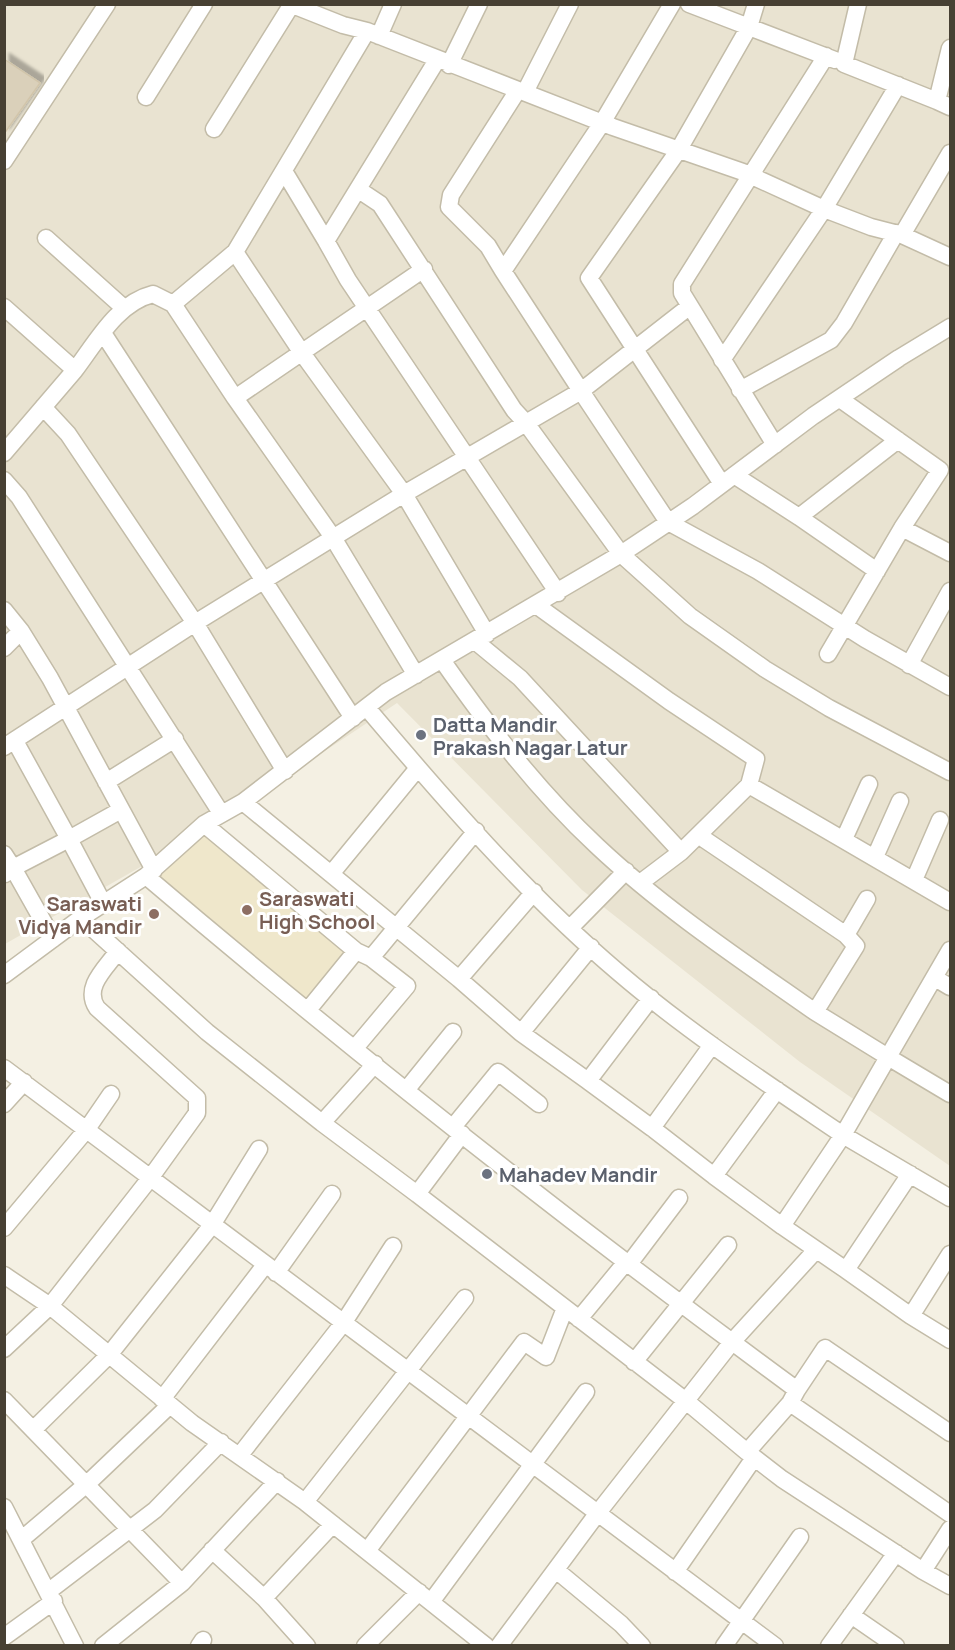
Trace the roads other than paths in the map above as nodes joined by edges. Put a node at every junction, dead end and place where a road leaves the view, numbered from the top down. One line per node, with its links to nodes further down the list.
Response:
1 (107, 4): 25 (street)
2 (204, 4): 19 (street)
3 (393, 4): 12 (street)
4 (479, 4): 15 (street)
5 (570, 4): 18 (street)
6 (672, 4): 21 (street)
7 (689, 4): 11 (street)
8 (756, 4): 11 (street)
9 (858, 4): 16 (street)
10 (291, 5): 12 (street); 22 (street)
11 (749, 27): 14 (street); 23 (street)
12 (373, 33): 15 (street); 26 (street)
13 (951, 48): 20 (street)
14 (826, 56): 16 (street); 27 (street)
15 (443, 62): 18 (street); 28 (street)
16 (844, 63): 17 (street)
17 (897, 85): 20 (street); 29 (street)
18 (522, 91): 21 (street); 36 (street)
19 (146, 97)
20 (944, 104)
21 (602, 123): 23 (street); 36 (street)
22 (214, 129)
23 (678, 151): 27 (street); 44 (street)
24 (951, 153): 30 (street)
25 (4, 161)
26 (284, 171): 32 (street); 33 (street)
27 (750, 175): 29 (street); 38 (street)
28 (359, 190): 32 (street); 35 (street)
29 (824, 208): 30 (street); 46 (street)
30 (899, 234): 34 (street); 48 (street)
31 (46, 238): 39 (street)
32 (326, 241): 40 (street)
33 (235, 252): 37 (street); 45 (street)
34 (951, 257)
35 (424, 268): 40 (street); 53 (street)
36 (503, 271): 49 (street)
37 (173, 304): 39 (street); 50 (street)
38 (690, 306): 44 (street); 46 (street)
39 (124, 308): 43 (street)
40 (368, 309): 45 (street); 57 (street)
41 (5, 310): 47 (street)
42 (951, 327): 51 (street)
43 (103, 333): 47 (street); 69 (street)
44 (636, 349): 49 (street); 60 (street)
45 (302, 353): 50 (street); 61 (street)
46 (722, 360): 48 (street)
47 (75, 370): 52 (street)
48 (740, 390): 55 (street)
49 (581, 391): 53 (street); 63 (street)
50 (234, 398): 65 (street)
51 (840, 399): 54 (street); 55 (street)
52 (43, 408): 56 (street); 74 (street)
53 (526, 423): 57 (street); 67 (street)
54 (898, 440): 58 (street); 62 (street)
55 (775, 445): 60 (street)
56 (4, 453)
57 (468, 459): 61 (street); 71 (street)
58 (945, 473): 64 (street)
59 (4, 480): 82 (street)
60 (728, 480): 62 (street); 63 (street)
61 (404, 494): 65 (street); 77 (street)
62 (799, 517): 68 (street)
63 (668, 522): 67 (street); 75 (street)
64 (902, 528): 66 (street); 68 (street)
65 (332, 536): 69 (street); 83 (street)
66 (951, 553)
67 (621, 554): 71 (street); 92 (street)
68 (877, 571): 75 (street)
69 (263, 579): 74 (street); 87 (street)
70 (951, 591): 81 (street)
71 (558, 593): 72 (street)
72 (536, 605): 77 (street); 95 (street)
73 (4, 610): 76 (street)
74 (195, 623): 82 (street); 91 (street)
75 (845, 626): 79 (street); 81 (street)
76 (21, 631): 78 (street); 85 (street)
77 (481, 637): 80 (street); 106 (street)
78 (4, 648)
79 (828, 654)
80 (442, 660): 83 (street); 109 (street)
81 (909, 665): 84 (street)
82 (128, 667): 85 (street); 88 (street)
83 (416, 675): 86 (street)
84 (951, 687)
85 (65, 708): 89 (street); 93 (street)
86 (367, 708): 87 (street); 90 (street)
87 (353, 718): 91 (street)
88 (175, 739): 93 (street); 99 (street)
89 (10, 744): 104 (street)
90 (418, 768): 102 (street); 111 (street)
91 (285, 771): 97 (street)
92 (951, 772)
93 (106, 782): 98 (street)
94 (869, 784): 105 (street)
95 (749, 785): 103 (street); 105 (street)
96 (900, 801): 107 (street)
97 (243, 802): 99 (street); 111 (street)
98 (122, 810): 104 (street); 110 (street)
99 (221, 813): 101 (street)
100 (940, 820): 112 (street)
101 (204, 824): 110 (street); 126 (street)
102 (476, 831): 114 (street); 119 (street)
103 (698, 835): 106 (street); 121 (street)
104 (69, 839): 108 (street); 117 (street)
105 (844, 839): 107 (street)
106 (681, 852): 113 (street)
107 (875, 857): 112 (street)
108 (7, 865): 122 (street)
109 (626, 871): 113 (street); 120 (street)
110 (150, 873): 117 (street); 132 (street)
111 (330, 874): 119 (street)
112 (914, 880): 116 (street)
113 (640, 883): 133 (street)
114 (534, 892): 120 (street); 129 (street)
115 (867, 899): 121 (street)
116 (951, 902)
117 (103, 903): 118 (street)
118 (81, 918): 122 (street); 125 (street)
119 (397, 926): 126 (street); 129 (street)
120 (570, 928): 123 (street)
121 (846, 935): 133 (street)
122 (53, 939): 127 (street)
123 (591, 948): 131 (street); 135 (street)
124 (951, 950): 128 (street)
125 (118, 951): 149 (street); 157 (street)
126 (364, 954): 132 (street); 137 (street)
127 (4, 975)
128 (935, 978): 130 (street); 138 (street)
129 (459, 980): 135 (street)
130 (951, 987)
131 (651, 998): 136 (street); 141 (street)
132 (308, 1010): 137 (street)
133 (815, 1012): 138 (street)
134 (453, 1032): 143 (street)
135 (521, 1033): 141 (street)
136 (712, 1045): 144 (street); 150 (street)
137 (355, 1048): 139 (street)
138 (888, 1057): 146 (street); 153 (street)
139 (375, 1064): 143 (street); 149 (street)
140 (4, 1068): 142 (street)
141 (588, 1081): 150 (street)
142 (24, 1082): 147 (street); 151 (street)
143 (407, 1089): 152 (street)
144 (777, 1090): 153 (street); 156 (street)
145 (111, 1094): 151 (street)
146 (951, 1094)
147 (4, 1104)
148 (539, 1104): 152 (street)
149 (322, 1123): 159 (street)
150 (652, 1128): 156 (street)
151 (87, 1129): 157 (street); 164 (street)
152 (457, 1130): 159 (street); 169 (street)
153 (843, 1134): 155 (street); 163 (street)
154 (259, 1149): 162 (street)
155 (910, 1174): 161 (street); 171 (street)
156 (714, 1176): 163 (street)
157 (151, 1177): 162 (street); 175 (street)
158 (332, 1194): 170 (street)
159 (417, 1194): 176 (street)
160 (679, 1198): 169 (street)
161 (951, 1198)
162 (212, 1225): 170 (street); 183 (street)
163 (782, 1226): 167 (street)
164 (4, 1228)
165 (728, 1245): 174 (street)
166 (393, 1246): 179 (street)
167 (816, 1250): 171 (street); 181 (street)
168 (951, 1254): 177 (street)
169 (628, 1263): 174 (street); 178 (street)
170 (271, 1269): 179 (street); 190 (street)
171 (846, 1270): 177 (street)
172 (4, 1275): 175 (street)
173 (465, 1298): 185 (street)
174 (681, 1304): 181 (street); 184 (street)
175 (50, 1306): 182 (street); 183 (street)
176 (565, 1308): 178 (street); 191 (street)
177 (911, 1317): 180 (street)
178 (579, 1319): 184 (street)
179 (344, 1322): 185 (street); 195 (street)
180 (951, 1340)
181 (732, 1342): 187 (street); 189 (street)
182 (4, 1350)
183 (109, 1355): 190 (street); 192 (street)
184 (634, 1362): 189 (street)
185 (407, 1369): 191 (street); 200 (street)
186 (586, 1392): 197 (street)
187 (793, 1397): 193 (street); 196 (street); 203 (street)
188 (4, 1400): 192 (street)
189 (686, 1401): 196 (street); 202 (street)
190 (166, 1402): 194 (street); 199 (street)
191 (468, 1416): 197 (street); 210 (street)
192 (34, 1429): 199 (street)
193 (951, 1433)
194 (221, 1442): 195 (street); 205 (street)
195 (240, 1455): 198 (street)
196 (751, 1455): 211 (street); 214 (street)
197 (531, 1465): 202 (street); 218 (street)
198 (277, 1481): 200 (street); 209 (street)
199 (88, 1483): 205 (street); 208 (street)
200 (305, 1502): 204 (street)
201 (4, 1507): 208 (street)
202 (597, 1514): 212 (street); 214 (street)
203 (951, 1514)
204 (333, 1524): 210 (street); 219 (street)
205 (132, 1529): 215 (street); 217 (street)
206 (951, 1529): 213 (street)
207 (800, 1537): 221 (street)
208 (22, 1539): 217 (street)
209 (212, 1550): 215 (street); 219 (street)
210 (367, 1551): 218 (street)
211 (896, 1553): 213 (street); 220 (street)
212 (555, 1570): 228 (street); 229 (street)
213 (923, 1571): 216 (street)
214 (675, 1572): 221 (street)
215 (182, 1582): 224 (street)
216 (951, 1586)
217 (52, 1596): 222 (street); 223 (street)
218 (425, 1597): 226 (street); 227 (street)
219 (264, 1598): 225 (street)
220 (851, 1615): 232 (street); 233 (street)
221 (742, 1621): 230 (street); 231 (street)
222 (4, 1637)
223 (75, 1646)
224 (103, 1646)
225 (307, 1646)
226 (365, 1646)
227 (486, 1646)
228 (499, 1646)
229 (642, 1646)
230 (724, 1646)
231 (775, 1646)
232 (829, 1646)
233 (896, 1646)

